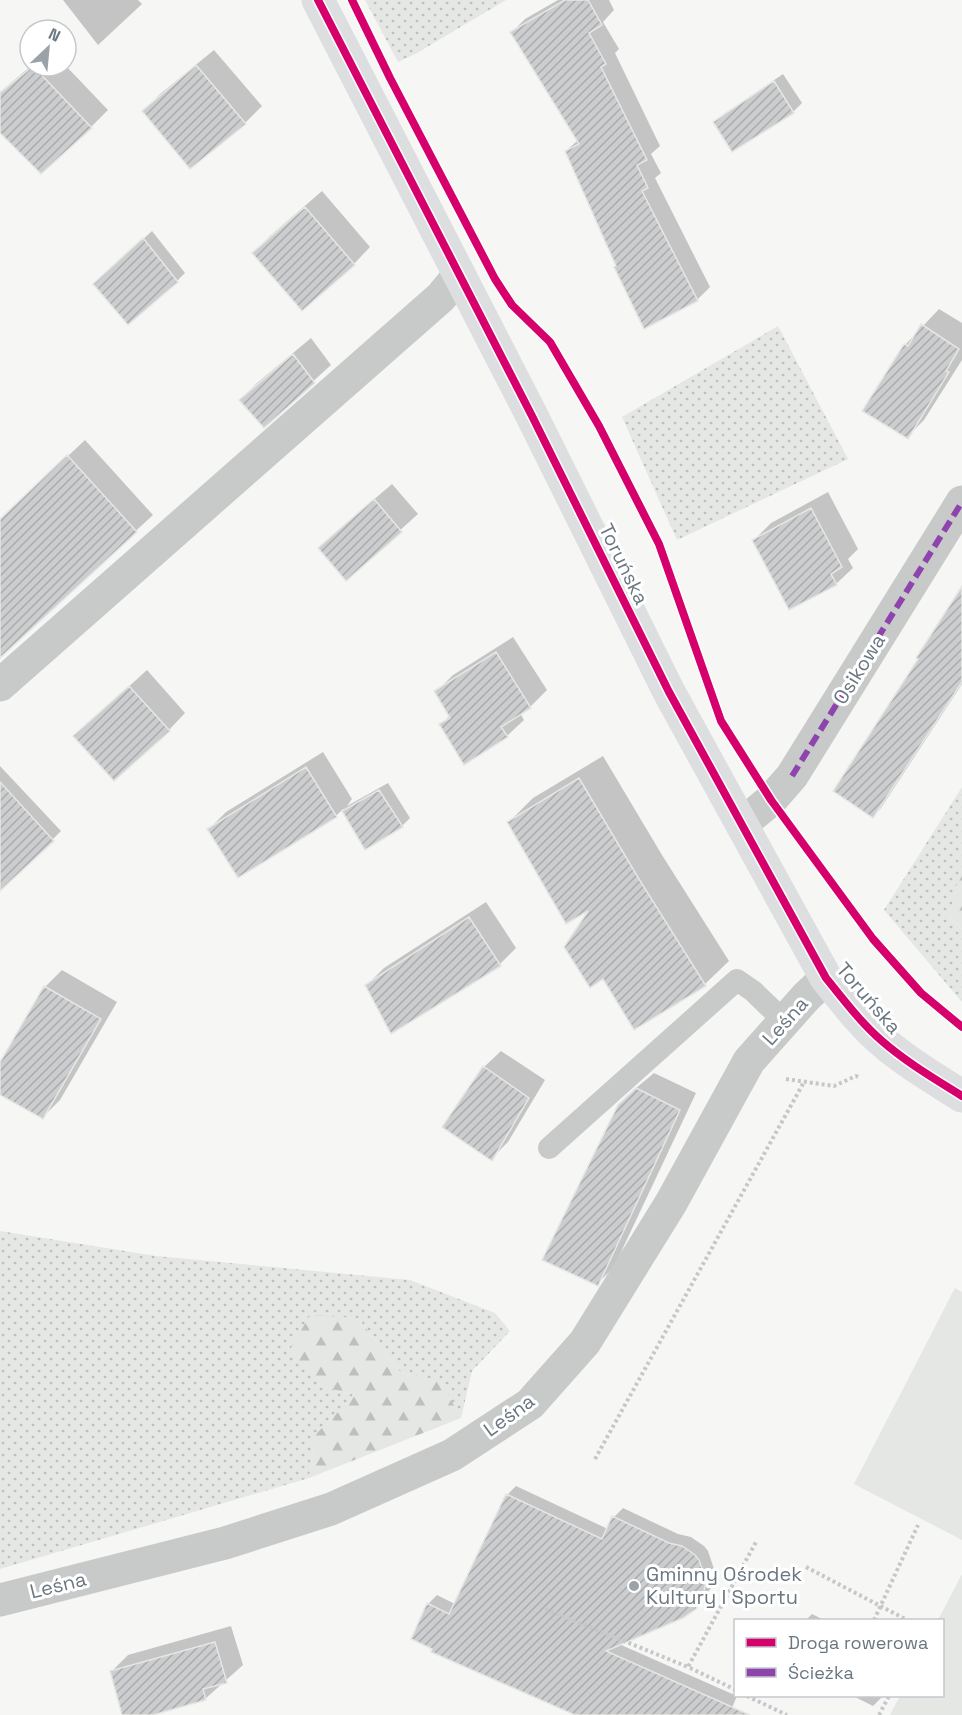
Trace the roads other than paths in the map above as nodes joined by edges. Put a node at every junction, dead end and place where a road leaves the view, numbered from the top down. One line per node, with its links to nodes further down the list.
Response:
1 (318, 0): 2 (main road, Toruńska)
2 (459, 275): 4 (street); 5 (main road, Toruńska)
3 (962, 502): 5 (street, Osikowa)
4 (0, 685)
5 (742, 824): 6 (main road, Toruńska)
6 (826, 978): 7 (street, Leśna); 8 (main road, Toruńska)
7 (784, 1021): 9 (lane); 10 (street, Leśna)
8 (962, 1096)
9 (549, 1148)
10 (0, 1600)

